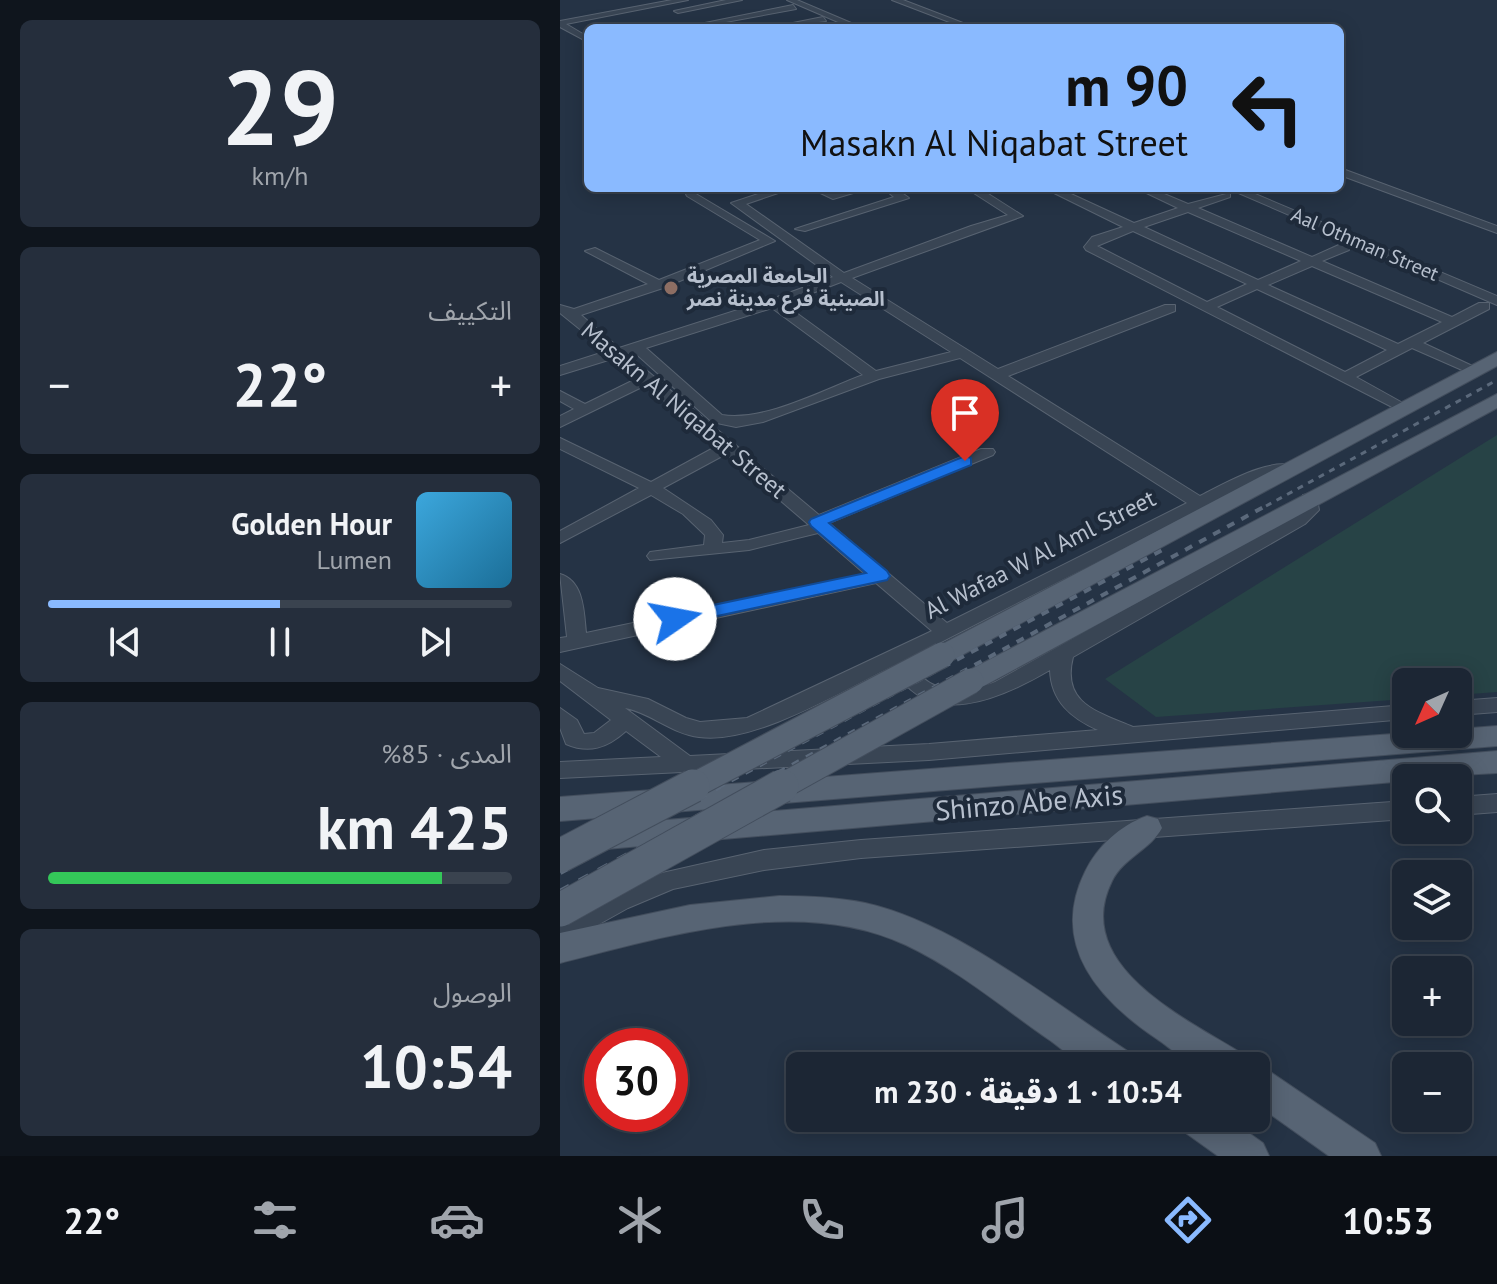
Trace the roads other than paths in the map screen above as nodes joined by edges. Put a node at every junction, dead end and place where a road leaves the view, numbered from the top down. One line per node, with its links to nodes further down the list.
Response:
1 (666, 0): 8 (street)
2 (684, 0): 13 (street)
3 (738, 0): 9 (street)
4 (778, 0): 7 (street); 11 (street)
5 (883, 0): 19 (street)
6 (896, 0): 20 (street)
7 (792, 3): 10 (street); 14 (street); 18 (street)
8 (627, 7)
9 (678, 11)
10 (808, 13): 12 (street); 15 (street)
11 (691, 17)
12 (823, 19): 16 (street); 17 (street)
13 (560, 23): 21 (street)
14 (704, 24)
15 (751, 24)
16 (798, 24)
17 (835, 24)
18 (848, 24)
19 (945, 24)
20 (961, 24)
21 (584, 38)
22 (1344, 165): 37 (street)
23 (1344, 173): 40 (street)
24 (774, 192): 34 (street)
25 (824, 192): 26 (street)
26 (849, 192)
27 (894, 192): 39 (street)
28 (978, 192): 44 (street)
29 (1058, 192): 38 (street)
30 (1151, 192): 35 (street)
31 (1229, 192): 35 (street); 49 (street, Aal Othman Street)
32 (1258, 192): 47 (street, Aal Othman Street)
33 (691, 194): 36 (street)
34 (737, 203): 36 (street); 44 (street)
35 (1190, 208): 38 (street); 43 (street)
36 (717, 209): 46 (street)
37 (1497, 222)
38 (1134, 227): 45 (street); 50 (street)
39 (801, 229)
40 (1497, 230)
41 (1345, 247): 43 (street)
42 (591, 251): 46 (street)
43 (1312, 261): 45 (street); 53 (street)
44 (842, 277): 48 (street); 57 (street)
45 (1258, 284): 50 (street); 54 (street)
46 (659, 285): 52 (street)
47 (1497, 290)
48 (774, 303): 55 (street); 61 (street)
49 (1490, 303): 53 (street)
50 (1205, 307): 62 (street)
51 (1170, 308): 60 (street)
52 (566, 312): 56 (street, Masakn Al Niqabat Street)
53 (1453, 322): 54 (street)
54 (1411, 344): 58 (street); 62 (street)
55 (637, 347): 56 (street); 61 (street)
56 (618, 353): 59 (street); 63 (street, Masakn Al Niqabat Street)
57 (962, 353): 60 (street); 61 (street)
58 (1485, 364): 66 (main road, Al Wafaa W Al Aml Street)
59 (560, 371)
60 (999, 374): 75 (street)
61 (874, 376)
62 (1345, 377): 66 (street)
63 (646, 379): 67 (street); 70 (street, Masakn Al Niqabat Street)
64 (560, 395): 67 (street)
65 (1497, 400): 74 (main road)
66 (1403, 407): 72 (main road, Al Wafaa W Al Aml Street)
67 (584, 409): 68 (street)
68 (560, 422)
69 (560, 443): 73 (street)
70 (725, 448): 73 (street); 76 (street, Masakn Al Niqabat Street)
71 (987, 452): 76 (street)
72 (1292, 470): 75 (street, Al Wafaa W Al Aml Street); 83 (main road)
73 (649, 487): 77 (street); 78 (street)
74 (1309, 499): 85 (street); 105 (main road, bridge)
75 (1198, 502): 83 (street, Al Wafaa W Al Aml Street)
76 (820, 524): 78 (street); 80 (street, Masakn Al Niqabat Street)
77 (560, 538)
78 (712, 550): 79 (street)
79 (656, 556)
80 (881, 576): 82 (street); 83 (street, Masakn Al Niqabat Street)
81 (560, 580): 82 (street)
82 (569, 642)
83 (943, 643): 84 (street, Al Wafaa W Al Aml Street); 104 (main road, bridge)
84 (906, 652): 85 (street); 87 (street, Al Wafaa W Al Aml Street)
85 (1064, 653): 93 (street)
86 (560, 671): 87 (street)
87 (594, 695): 92 (street)
88 (1497, 705): 89 (street)
89 (1472, 707)
90 (1392, 713): 93 (street)
91 (560, 716): 92 (street)
92 (625, 719): 96 (street)
93 (1136, 736): 96 (street)
94 (1497, 736): 100 (main road, Shinzo Abe Axis)
95 (1497, 762): 103 (main road, Shinzo Abe Axis)
96 (687, 765): 97 (street)
97 (560, 770)
98 (1497, 803): 99 (street)
99 (1472, 805)
100 (560, 809)
101 (1392, 811): 102 (street)
102 (1147, 828): 106 (street); 109 (main road)
103 (560, 841)
104 (560, 856)
105 (560, 910)
106 (560, 935)
107 (560, 948): 108 (main road)
108 (1098, 1052)
109 (1209, 1052)
110 (1270, 1093): 113 (main road)
111 (1222, 1132): 112 (main road)
112 (1250, 1156)
113 (1362, 1156)

